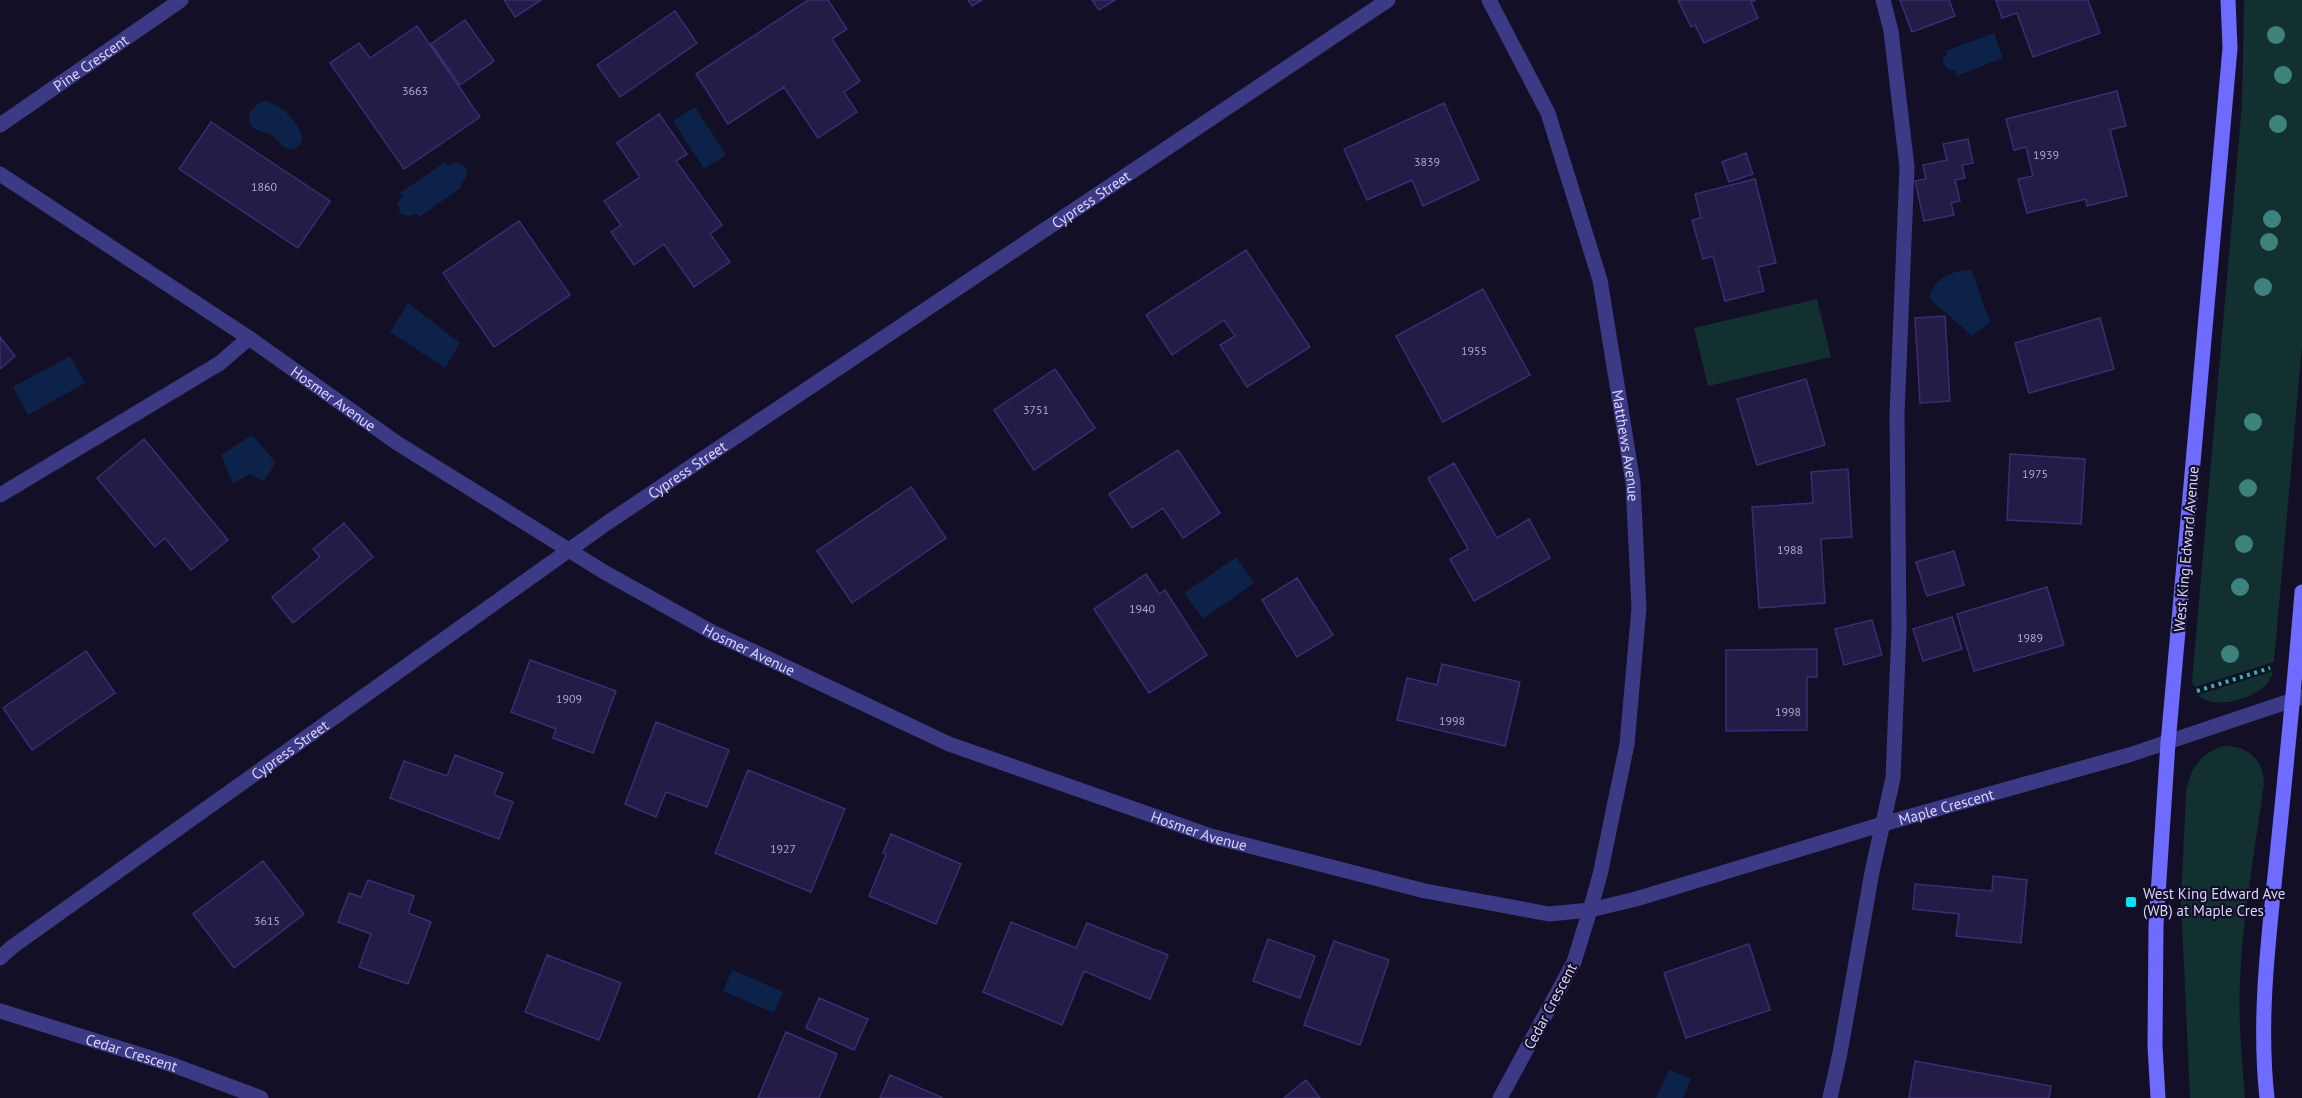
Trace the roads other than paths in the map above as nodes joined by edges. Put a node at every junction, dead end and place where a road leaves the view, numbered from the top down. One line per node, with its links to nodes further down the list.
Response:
1 (181, 0): 6 (street, Pine Crescent)
2 (1388, 0): 10 (street, Cypress Street)
3 (1489, 0): 15 (street, Matthews Avenue)
4 (1883, 0): 14 (street)
5 (2228, 0): 13 (main road, West King Edward Avenue)
6 (0, 125)
7 (0, 174): 8 (street, Hosmer Avenue)
8 (249, 338): 9 (street); 10 (street, Hosmer Avenue)
9 (0, 495)
10 (568, 550): 15 (street, Hosmer Avenue); 16 (street, Cypress Street)
11 (2302, 592): 12 (main road)
12 (2298, 698): 13 (street, Maple Crescent); 22 (main road)
13 (2168, 743): 14 (street, Maple Crescent); 21 (main road, West King Edward Avenue)
14 (1883, 824): 15 (street, Maple Crescent); 20 (street)
15 (1590, 910): 19 (street, Cedar Crescent)
16 (0, 958)
17 (0, 1011): 18 (street, Cedar Crescent)
18 (261, 1098)
19 (1500, 1098)
20 (1830, 1098)
21 (2158, 1098)
22 (2267, 1098)

